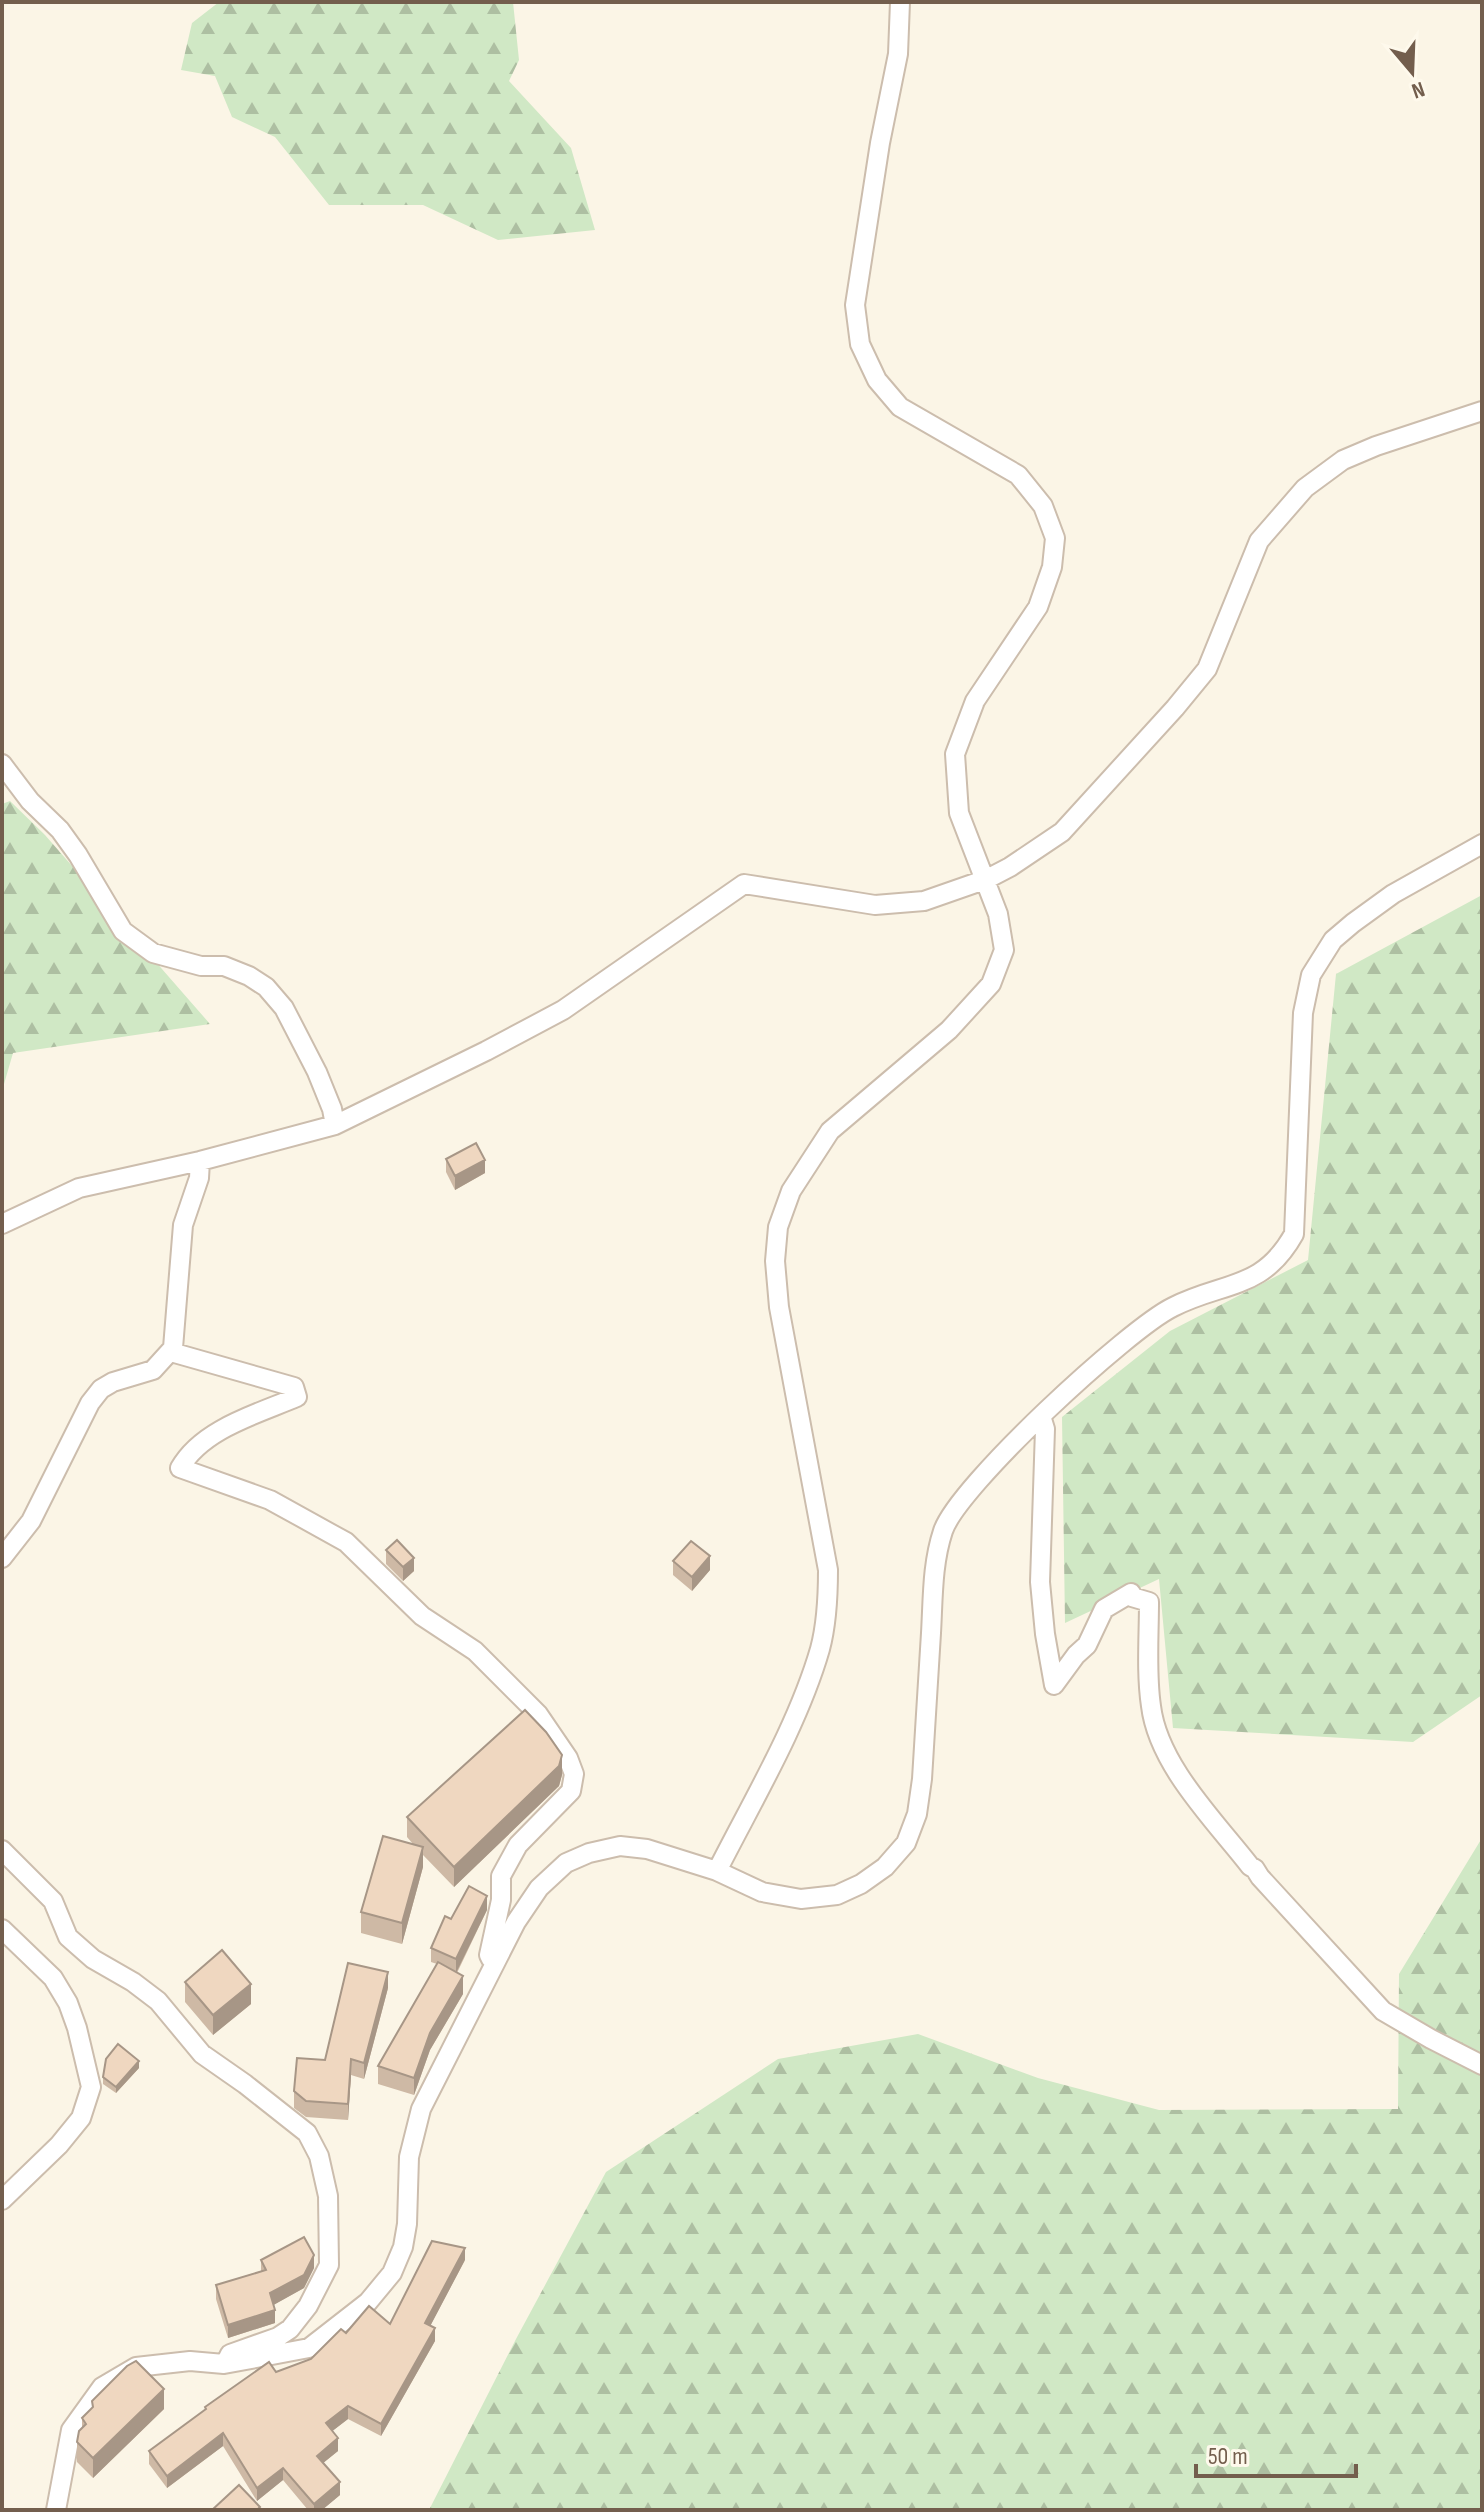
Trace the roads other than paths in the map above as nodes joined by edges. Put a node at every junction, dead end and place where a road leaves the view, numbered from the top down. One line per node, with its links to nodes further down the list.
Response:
1 (900, 2): 5 (street)
2 (1482, 411): 5 (street)
3 (2, 764): 6 (street)
4 (1482, 844): 10 (street)
5 (987, 879): 6 (street); 13 (street)
6 (335, 1125): 7 (street)
7 (200, 1161): 8 (street); 9 (street)
8 (2, 1224)
9 (171, 1352): 11 (street); 15 (street)
10 (1041, 1416): 13 (street); 16 (street)
11 (2, 1558)
12 (2, 1850): 18 (street)
13 (717, 1871): 15 (street)
14 (2, 1929): 17 (street)
15 (494, 1965): 18 (street)
16 (1482, 2065)
17 (2, 2200)
18 (224, 2364): 19 (street)
19 (56, 2510)

